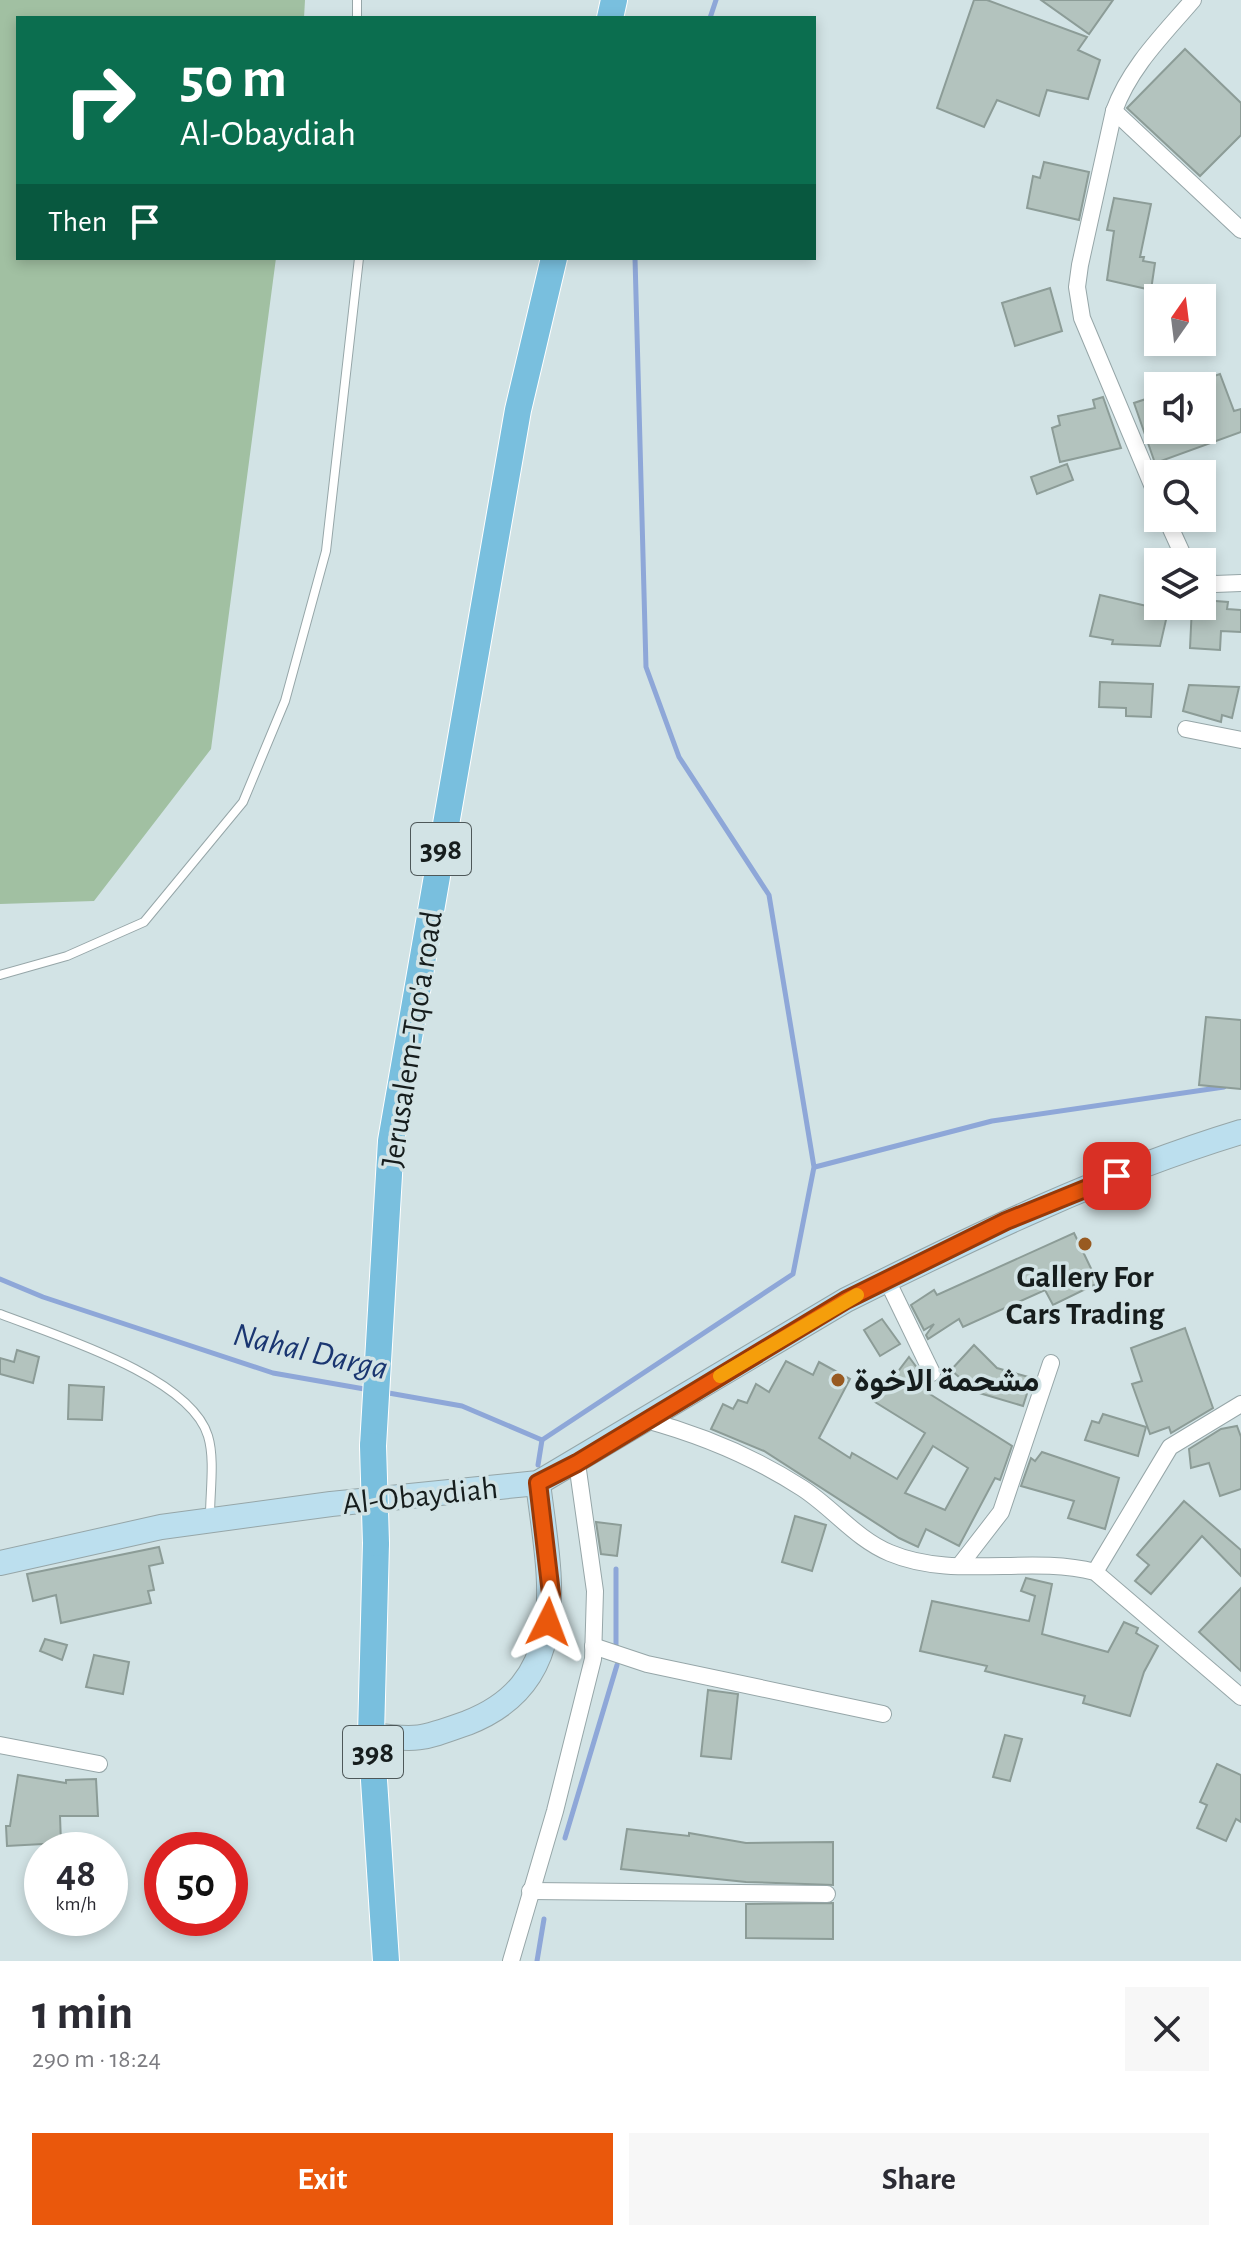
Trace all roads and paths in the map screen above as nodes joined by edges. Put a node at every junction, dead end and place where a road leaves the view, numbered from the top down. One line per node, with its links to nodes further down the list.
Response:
1 (1193, 0): 2 (street)
2 (1114, 111): 3 (street); 6 (street)
3 (1241, 230)
4 (359, 260): 11 (lane)
5 (554, 260): 28 (main road, Jerusalem-Tqo'a road / 398, bridge)
6 (1144, 465)
7 (1241, 583): 8 (street)
8 (1216, 584)
9 (1186, 729): 10 (street)
10 (1241, 740)
11 (0, 975)
12 (1241, 1132): 13 (main road, Al-Obaydiah)
13 (887, 1280): 16 (street); 18 (main road, Al-Obaydiah)
14 (0, 1314): 21 (lane)
15 (1051, 1363): 23 (street)
16 (932, 1373)
17 (1241, 1404): 24 (street)
18 (646, 1420): 19 (main road, Al-Obaydiah); 23 (street)
19 (577, 1463): 20 (main road, Al-Obaydiah); 25 (street)
20 (538, 1483): 21 (main road, Al-Obaydiah); 28 (main road)
21 (210, 1521): 22 (main road, Al-Obaydiah)
22 (2, 1562)
23 (960, 1565): 24 (street)
24 (1095, 1572): 26 (street)
25 (593, 1646): 27 (street); 31 (street)
26 (1241, 1697)
27 (883, 1714)
28 (371, 1735): 33 (main road, 398)
29 (0, 1745): 30 (street)
30 (99, 1764)
31 (530, 1891): 32 (street); 34 (street)
32 (827, 1894)
33 (386, 1961)
34 (511, 1961)

